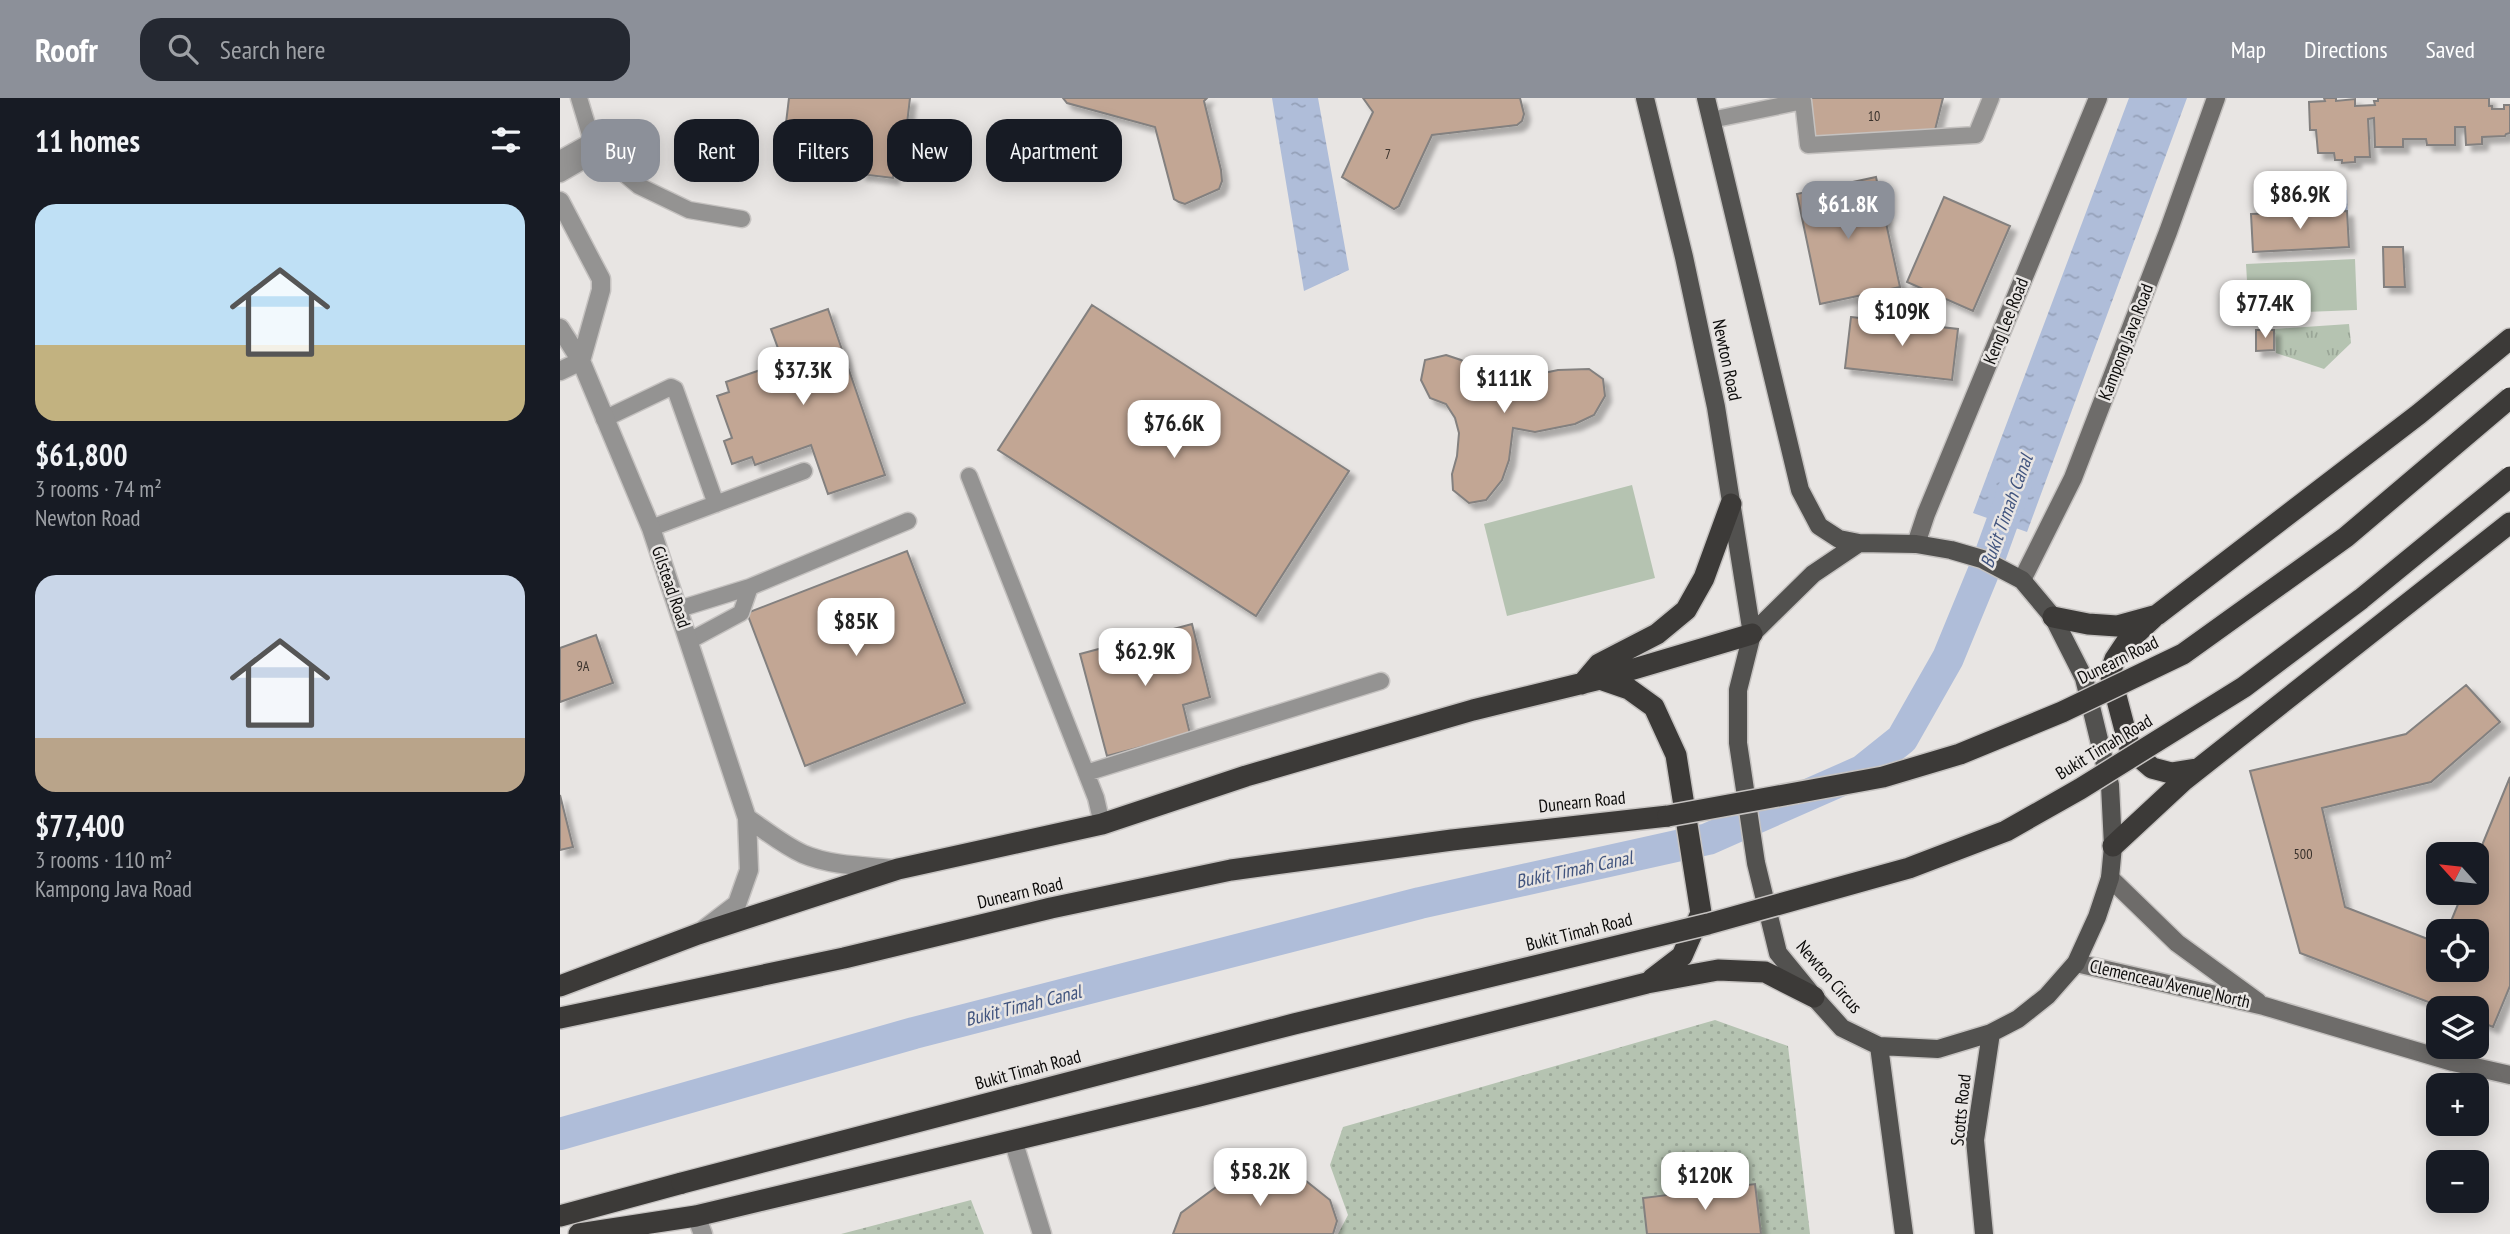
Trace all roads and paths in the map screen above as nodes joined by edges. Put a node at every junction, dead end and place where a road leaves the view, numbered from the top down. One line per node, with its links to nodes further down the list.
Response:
1 (579, 98): 7 (lane)
2 (1645, 98): 26 (main road, Newton Road)
3 (1706, 98): 8 (main road)
4 (1991, 98): 8 (lane)
5 (2098, 98): 31 (street, Keng Lee Road)
6 (2216, 98): 32 (street, Kampong Java Road)
7 (586, 119)
8 (1711, 120): 30 (main road)
9 (581, 151): 11 (lane)
10 (581, 157): 12 (lane)
11 (560, 159)
12 (560, 174)
13 (635, 182): 15 (lane)
14 (560, 201): 18 (street)
15 (742, 219)
16 (560, 328): 18 (street, Gilstead Road)
17 (2510, 339): 35 (highway)
18 (581, 361): 19 (street); 21 (street, Gilstead Road)
19 (560, 371)
20 (2510, 398): 54 (highway, Dunearn Road, bridge)
21 (604, 418): 25 (lane); 29 (street, Gilstead Road)
22 (804, 471): 25 (lane)
23 (969, 476): 42 (lane)
24 (2510, 477): 59 (highway, Bukit Timah Road, bridge)
25 (716, 503): 29 (lane)
26 (1731, 503): 37 (main road, Newton Road); 40 (highway)
27 (908, 521): 33 (lane)
28 (2510, 523): 41 (highway)
29 (651, 527): 34 (street, Gilstead Road)
30 (1859, 543): 31 (main road, Newton Circus); 37 (main road)
31 (1916, 544): 32 (main road, Newton Circus)
32 (2017, 577): 36 (main road, Newton Circus)
33 (750, 587): 34 (lane); 38 (lane)
34 (679, 609): 38 (street, Gilstead Road)
35 (2157, 615): 36 (highway); 41 (highway)
36 (2053, 617): 45 (main road, Newton Circus)
37 (1752, 634): 40 (highway); 52 (main road, Newton Circus)
38 (690, 641): 43 (street, Gilstead Road)
39 (1381, 681): 42 (lane)
40 (1591, 681): 44 (highway); 50 (highway)
41 (2198, 769): 45 (highway)
42 (1086, 773): 44 (lane)
43 (747, 818): 46 (street); 48 (street, Gilstead Road)
44 (1102, 824): 46 (highway)
45 (2113, 846): 47 (main road, Newton Circus)
46 (898, 869): 48 (highway)
47 (2110, 878): 49 (main road, Newton Circus); 53 (street, Clemenceau Avenue North)
48 (698, 934): 51 (highway)
49 (2076, 963): 53 (street, Clemenceau Avenue North); 55 (main road, Newton Circus)
50 (1647, 983): 52 (highway); 58 (highway)
51 (560, 986)
52 (1814, 997): 56 (main road, Newton Circus)
53 (2264, 1006): 57 (street, Clemenceau Avenue North)
54 (560, 1018)
55 (1991, 1034): 56 (main road, Newton Circus); 64 (main road, Scotts Road)
56 (1879, 1046): 63 (main road)
57 (2510, 1075)
58 (1013, 1140): 60 (highway); 62 (street)
59 (560, 1216)
60 (699, 1225): 61 (highway)
61 (579, 1234)
62 (1042, 1234)
63 (1904, 1234)
64 (1984, 1234)

